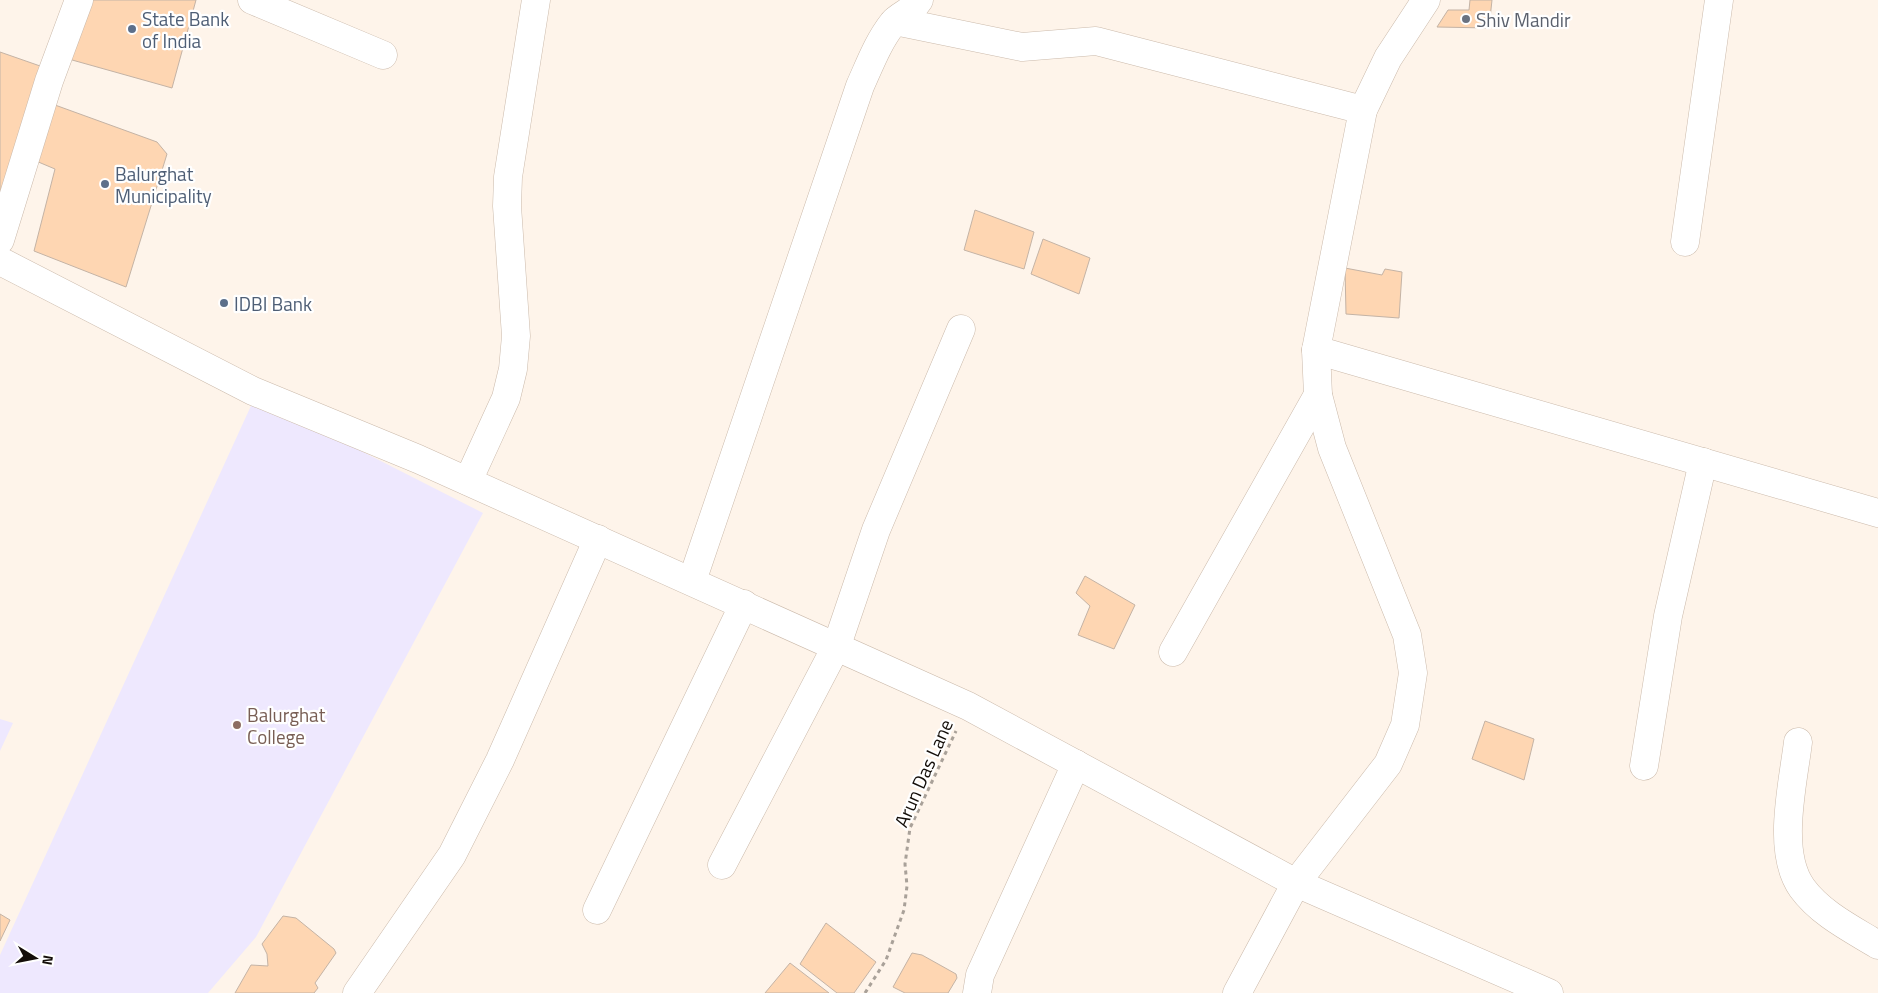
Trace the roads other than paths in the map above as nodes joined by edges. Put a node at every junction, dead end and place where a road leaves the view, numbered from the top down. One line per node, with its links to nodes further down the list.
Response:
1 (79, 0): 10 (street)
2 (252, 0): 8 (street)
3 (536, 0): 17 (street)
4 (919, 0): 7 (street)
5 (1426, 0): 9 (street)
6 (1719, 0): 11 (street)
7 (895, 21): 9 (street); 20 (street)
8 (383, 56)
9 (1363, 110): 14 (street)
10 (0, 240)
11 (1685, 242)
12 (0, 261): 17 (street)
13 (961, 329): 22 (street)
14 (1316, 350): 15 (street); 16 (street)
15 (1318, 395): 23 (street); 28 (street)
16 (1703, 462): 18 (street); 26 (street)
17 (468, 481): 19 (street)
18 (1878, 513)
19 (598, 539): 20 (street); 32 (street)
20 (692, 581): 21 (street)
21 (744, 604): 22 (street); 29 (street)
22 (837, 645): 25 (street); 27 (street)
23 (1173, 652)
24 (1798, 742): 30 (street)
25 (1076, 764): 28 (street); 33 (street)
26 (1644, 766)
27 (722, 865)
28 (1296, 883): 31 (street); 34 (street)
29 (597, 910)
30 (1878, 945)
31 (1509, 985): 35 (street)
32 (357, 993)
33 (977, 993)
34 (1237, 993)
35 (1549, 993)

